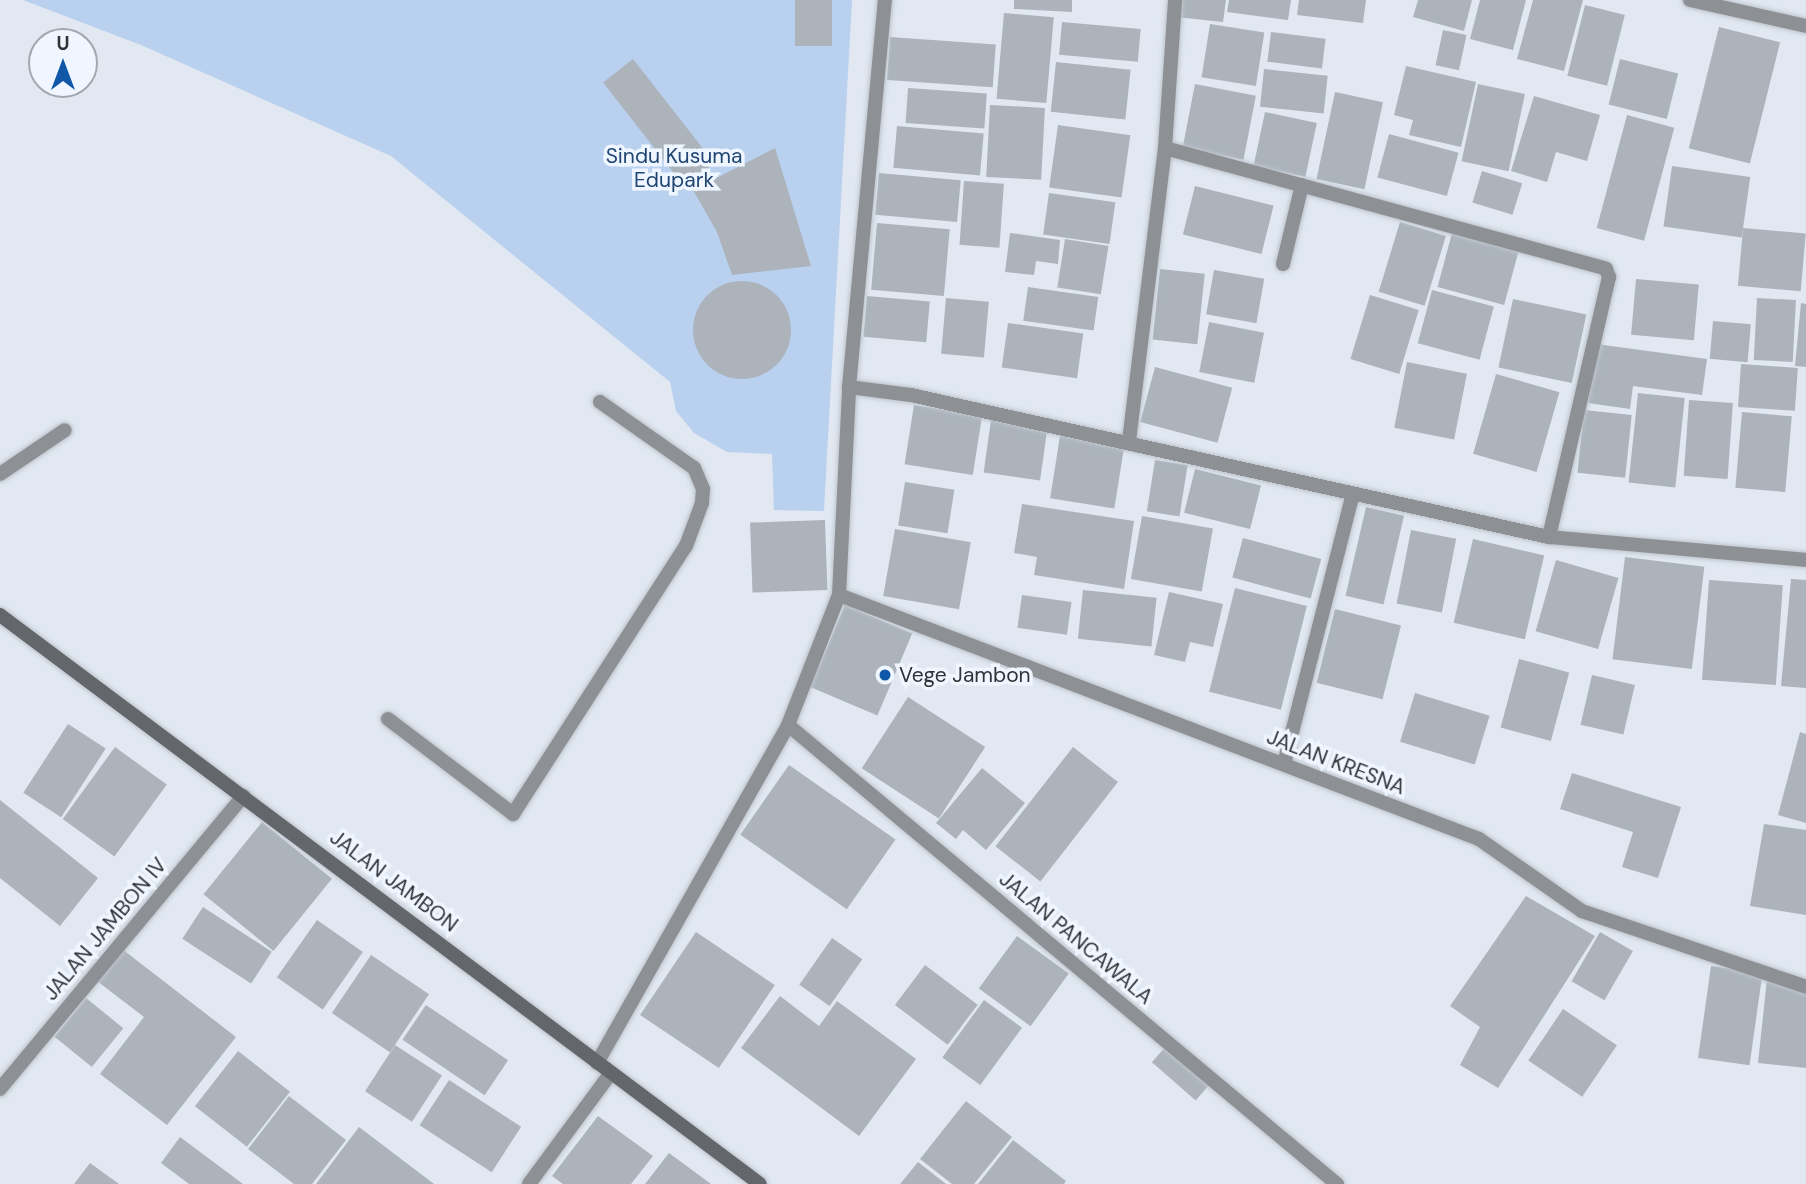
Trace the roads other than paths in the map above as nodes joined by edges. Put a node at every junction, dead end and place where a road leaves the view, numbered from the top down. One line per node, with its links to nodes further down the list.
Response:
1 (885, 0): 8 (street)
2 (1175, 0): 5 (street)
3 (1690, 0): 4 (street)
4 (1806, 26)
5 (1164, 148): 6 (street); 11 (street)
6 (1302, 185): 7 (street); 14 (street)
7 (1283, 264)
8 (849, 387): 11 (street); 16 (street)
9 (600, 402): 18 (street)
10 (65, 430): 12 (street)
11 (1129, 441): 13 (street)
12 (0, 474)
13 (1353, 494): 14 (street); 20 (street)
14 (1549, 537): 15 (street)
15 (1806, 560)
16 (839, 596): 19 (street); 20 (street, JALAN KRESNA)
17 (0, 614): 21 (main road, JALAN JAMBON)
18 (388, 719)
19 (788, 725): 23 (street); 28 (street, JALAN PANCAWALA)
20 (1284, 764): 22 (street, JALAN KRESNA)
21 (243, 796): 23 (main road, JALAN JAMBON); 25 (street, JALAN JAMBON IV)
22 (1806, 987)
23 (597, 1063): 24 (main road, JALAN JAMBON)
24 (610, 1074): 26 (street); 27 (main road, JALAN JAMBON)
25 (0, 1089)
26 (529, 1184)
27 (760, 1184)
28 (1336, 1184)

